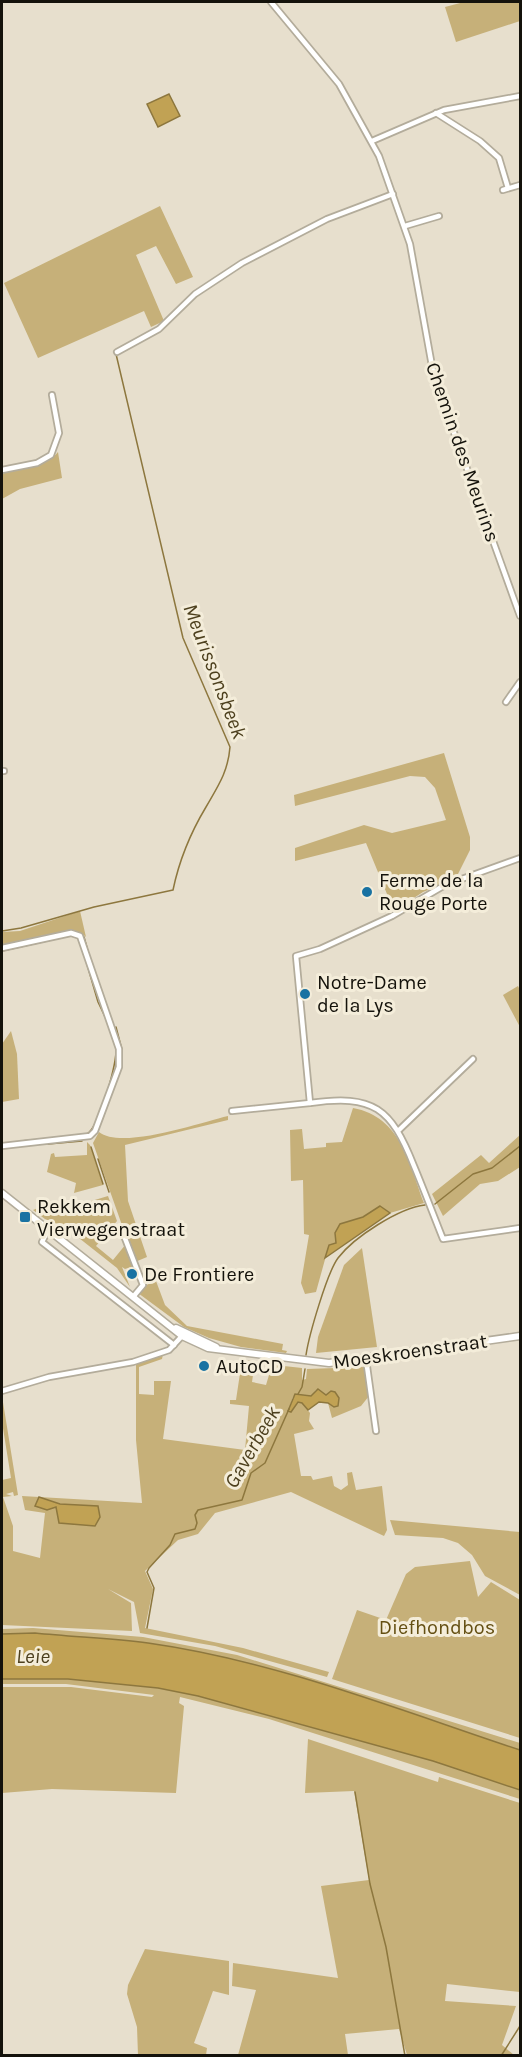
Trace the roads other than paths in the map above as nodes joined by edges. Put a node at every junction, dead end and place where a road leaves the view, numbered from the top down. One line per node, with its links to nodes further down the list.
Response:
1 (271, 2): 4 (street, Chemin des Meurins)
2 (520, 96): 3 (street)
3 (436, 113): 4 (street); 5 (street)
4 (372, 141): 6 (street, Chemin des Meurins)
5 (520, 185)
6 (393, 194): 8 (street, Chemin des Meurins); 9 (street)
7 (439, 216): 8 (street)
8 (405, 226): 12 (street, Chemin des Meurins)
9 (117, 352)
10 (52, 395): 11 (street)
11 (2, 470)
12 (520, 616)
13 (520, 682): 14 (street)
14 (506, 702)
15 (520, 858): 18 (street)
16 (2, 948): 21 (street)
17 (473, 1059): 20 (street)
18 (310, 1102): 19 (street); 20 (street)
19 (232, 1111)
20 (399, 1130): 24 (street)
21 (2, 1146)
22 (3, 1194): 25 (main road, Moeskroenstraat)
23 (121, 1228): 26 (street)
24 (520, 1228)
25 (48, 1230): 26 (main road, Moeskroenstraat); 29 (street)
26 (133, 1297): 27 (main road, Moeskroenstraat)
27 (183, 1334): 29 (street); 30 (main road, Moeskroenstraat)
28 (520, 1336): 30 (main road, Moeskroenstraat)
29 (174, 1345): 31 (street)
30 (366, 1359): 32 (street)
31 (2, 1391)
32 (376, 1431)

